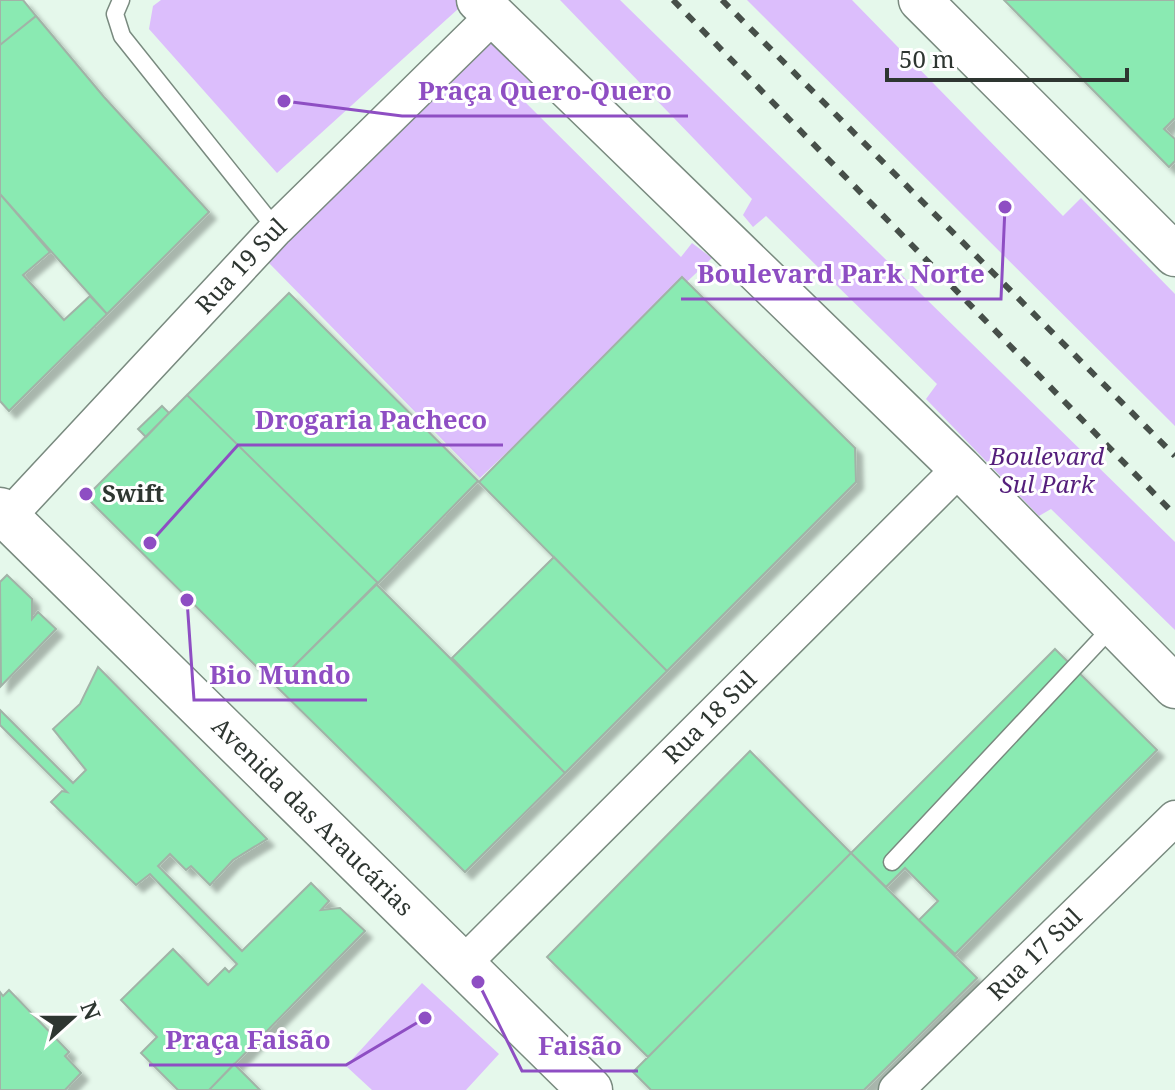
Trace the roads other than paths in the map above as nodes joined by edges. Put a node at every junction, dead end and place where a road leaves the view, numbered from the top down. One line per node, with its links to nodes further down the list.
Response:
1 (121, 0): 4 (lane)
2 (920, 0): 5 (street)
3 (485, 8): 4 (street, Rua 19 Sul); 6 (street)
4 (276, 229): 7 (street, Rua 19 Sul)
5 (1172, 246)
6 (960, 468): 8 (street); 12 (street, Rua 18 Sul)
7 (2, 518): 12 (main road, Avenida das Araucárias)
8 (1114, 625): 9 (street); 11 (lane)
9 (1175, 687)
10 (1175, 818): 14 (street, Rua 17 Sul)
11 (892, 862)
12 (461, 966): 13 (main road, Avenida das Araucárias)
13 (590, 1090)
14 (896, 1090)

